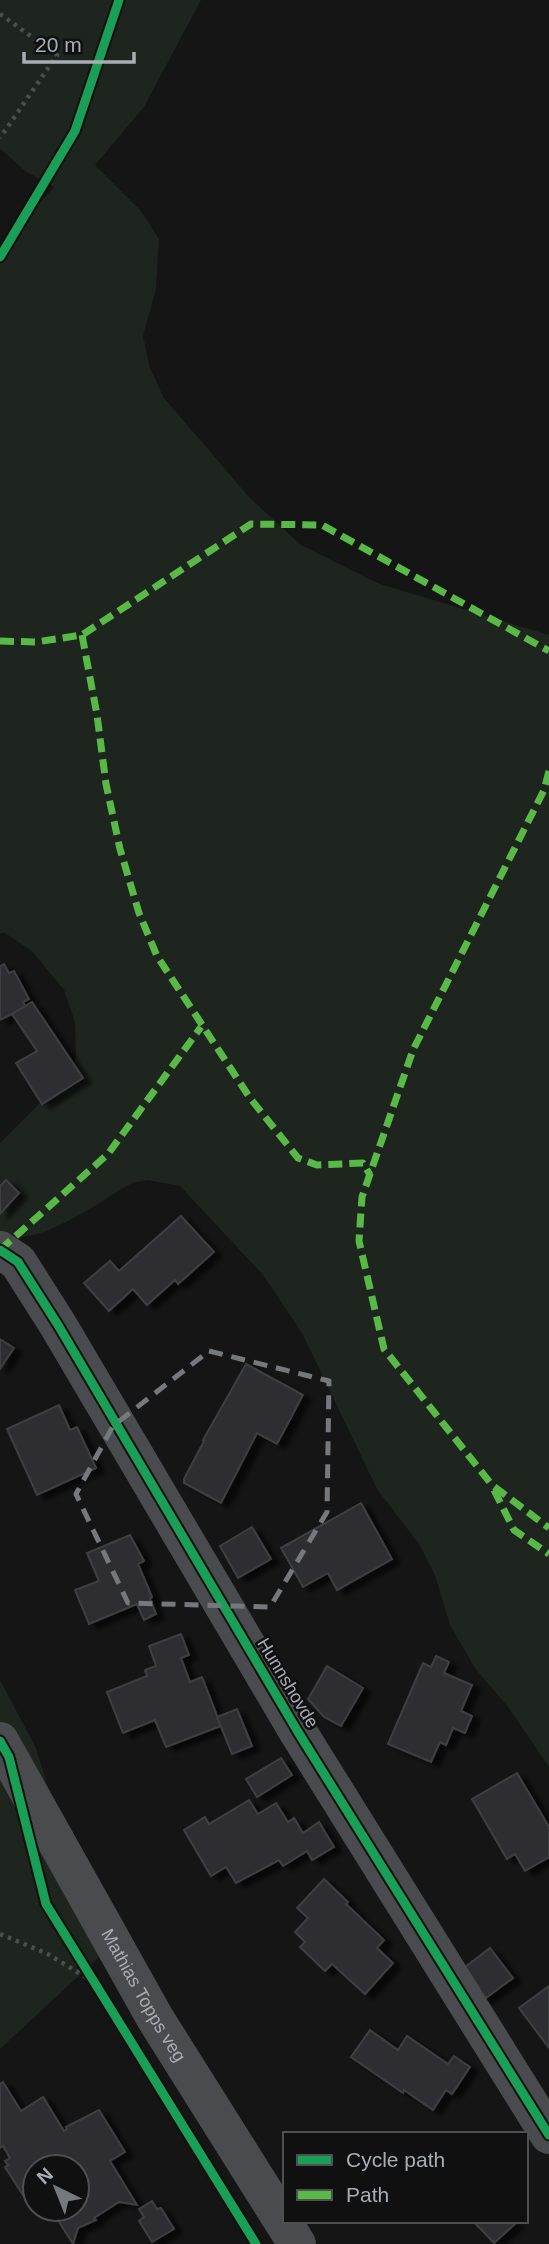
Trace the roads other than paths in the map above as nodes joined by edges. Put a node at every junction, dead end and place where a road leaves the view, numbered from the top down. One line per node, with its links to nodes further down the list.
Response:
1 (0, 1250): 3 (street, Hunnshovde)
2 (0, 1741): 4 (street, Mathias Topps veg)
3 (549, 2135)
4 (283, 2222)
5 (284, 2223): 6 (street, Mathias Topps veg)
6 (297, 2244)

